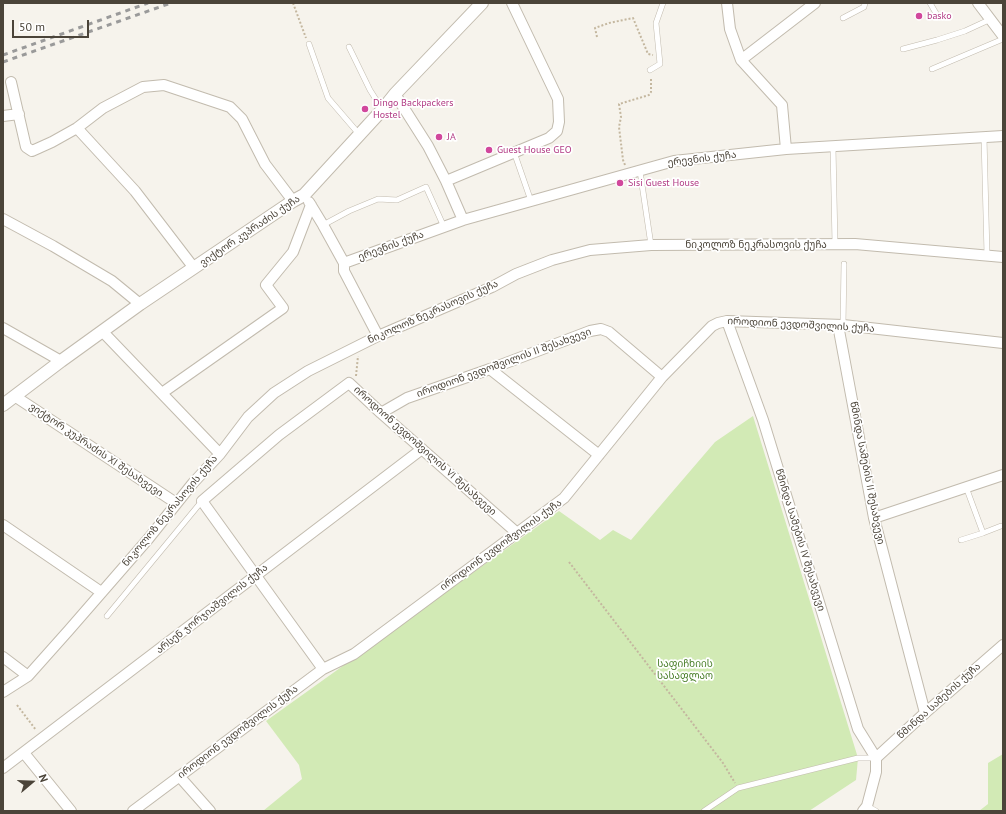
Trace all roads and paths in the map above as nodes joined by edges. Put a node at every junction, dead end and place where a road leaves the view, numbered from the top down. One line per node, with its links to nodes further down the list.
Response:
1 (292, 3): 16 (path)
2 (482, 3): 24 (street, ვიქტორ კუპრაძის ქუჩა)
3 (512, 3): 34 (street)
4 (662, 3): 19 (lane)
5 (727, 3): 20 (street)
6 (815, 3): 20 (street)
7 (865, 3): 11 (lane)
8 (930, 3): 10 (lane)
9 (978, 3): 12 (street)
10 (937, 15)
11 (843, 18)
12 (991, 19): 13 (street); 18 (lane)
13 (1003, 36)
14 (598, 37): 19 (path)
15 (1003, 39): 21 (lane)
16 (309, 44): 29 (lane)
17 (349, 46): 25 (lane)
18 (903, 49)
19 (660, 56): 22 (lane)
20 (741, 60): 33 (street)
21 (932, 69)
22 (650, 70): 36 (path)
23 (11, 82): 26 (street)
24 (395, 94): 25 (street, ვიქტორ კუპრაძის ქუჩა); 37 (street)
25 (383, 110): 29 (street, ვიქტორ კუპრაძის ქუჩა)
26 (19, 114): 27 (street); 28 (street)
27 (3, 116)
28 (76, 128): 39 (street); 51 (street)
29 (359, 134): 38 (street, ვიქტორ კუპრაძის ქუჩა)
30 (1003, 136): 31 (street, ერევნის ქუჩა)
31 (984, 137): 32 (street, ერევნის ქუჩა); 47 (lane)
32 (833, 146): 33 (street, ერევნის ქუჩა); 45 (lane)
33 (786, 149): 35 (street, ერევნის ქუჩა)
34 (514, 152): 37 (street); 40 (lane)
35 (640, 171): 36 (street, ერევნის ქუჩა); 46 (lane)
36 (628, 174): 40 (street, ერევნის ქუჩა)
37 (446, 181): 42 (street)
38 (308, 200): 39 (street, ვიქტორ კუპრაძის ქუჩა); 43 (street); 64 (street)
39 (293, 201): 51 (street, ვიქტორ კუპრაძის ქუჩა)
40 (531, 201): 42 (street, ერევნის ქუჩა)
41 (3, 219): 52 (street)
42 (463, 220): 44 (street, ერევნის ქუჩა)
43 (323, 225): 44 (lane); 49 (street)
44 (444, 227): 49 (street, ერევნის ქუჩა)
45 (835, 244): 46 (street, ნიკოლოზ ნეკრასოვის ქუჩა); 47 (street, ნიკოლოზ ნეკრასოვის ქუჩა)
46 (651, 245): 57 (street, ნიკოლოზ ნეკრასოვის ქუჩა)
47 (987, 255): 48 (street, ნიკოლოზ ნეკრასოვის ქუჩა)
48 (1003, 257)
49 (344, 263): 57 (street)
50 (844, 264): 54 (lane)
51 (194, 268): 52 (street, ვიქტორ კუპრაძის ქუჩა)
52 (140, 304): 56 (street, ვიქტორ კუპრაძის ქუჩა)
53 (726, 321): 54 (street, იროდიონ ევდოშვილის ქუჩა); 62 (street, იროდიონ ევდოშვილის ქუჩა); 93 (street, წმინდა სამების IV შესახვევი)
54 (840, 325): 58 (street, იროდიონ ევდოშვილის ქუჩა); 74 (street, წმინდა სამების II შესახვევი)
55 (3, 328): 60 (street)
56 (102, 331): 60 (street, ვიქტორ კუპრაძის ქუჩა); 64 (street)
57 (378, 336): 59 (street, ნიკოლოზ ნეკრასოვის ქუჩა)
58 (1003, 343)
59 (360, 345): 63 (path); 68 (street, ნიკოლოზ ნეკრასოვის ქუჩა)
60 (62, 361): 65 (street, ვიქტორ კუპრაძის ქუჩა)
61 (490, 370): 62 (street, იროდიონ ევდოშვილის II შესახვევი); 66 (street, იროდიონ ევდოშვილის II შესახვევი); 69 (street)
62 (662, 378): 69 (street, იროდიონ ევდოშვილის ქუჩა)
63 (355, 389): 66 (street, იროდიონ ევდოშვილის VI შესახვევი); 72 (street, იროდიონ ევდოშვილის VI შესახვევი)
64 (162, 393): 68 (street)
65 (7, 401): 73 (street, ვიქტორ კუპრაძის XI შესახვევი)
66 (381, 413): 67 (street, იროდიონ ევდოშვილის VI შესახვევი)
67 (422, 449): 77 (street, იროდიონ ევდოშვილის VI შესახვევი); 81 (street, არსენ ჯორჯიაშვილის ქუჩა)
68 (220, 454): 73 (street, ნიკოლოზ ნეკრასოვის ქუჩა)
69 (599, 455): 77 (street, იროდიონ ევდოშვილის ქუჩა)
70 (1003, 475): 71 (street)
71 (966, 487): 74 (street); 78 (lane)
72 (202, 501): 81 (street); 83 (lane)
73 (176, 503): 82 (street, ნიკოლოზ ნეკრასოვის ქუჩა)
74 (874, 518): 90 (street, წმინდა სამების II შესახვევი)
75 (3, 525): 82 (street)
76 (1001, 526): 78 (lane)
77 (517, 533): 86 (street, იროდიონ ევდოშვილის ქუჩა)
78 (983, 533): 79 (lane)
79 (961, 540)
80 (568, 562): 96 (path)
81 (256, 575): 86 (street); 91 (street, არსენ ჯორჯიაშვილის ქუჩა)
82 (101, 592): 87 (street, ნიკოლოზ ნეკრასოვის ქუჩა)
83 (107, 616)
84 (1003, 645): 90 (street, წმინდა სამების ქუჩა)
85 (3, 657): 87 (street)
86 (323, 669): 95 (street, იროდიონ ევდოშვილის ქუჩა)
87 (28, 676): 88 (street, ნიკოლოზ ნეკრასოვის ქუჩა)
88 (3, 692)
89 (17, 705): 91 (path)
90 (925, 713): 93 (street, წმინდა სამების ქუჩა)
91 (43, 739): 92 (street, არსენ ჯორჯიაშვილის ქუჩა)
92 (24, 753): 94 (street, არსენ ჯორჯიაშვილის ქუჩა); 98 (street)
93 (876, 758): 96 (lane); 97 (street)
94 (3, 768)
95 (179, 776): 99 (street, იროდიონ ევდოშვილის ქუჩა); 100 (street)
96 (738, 788): 101 (lane)
97 (865, 808): 102 (lane)
98 (72, 811)
99 (133, 811)
100 (210, 811)
101 (704, 811)
102 (876, 811)

